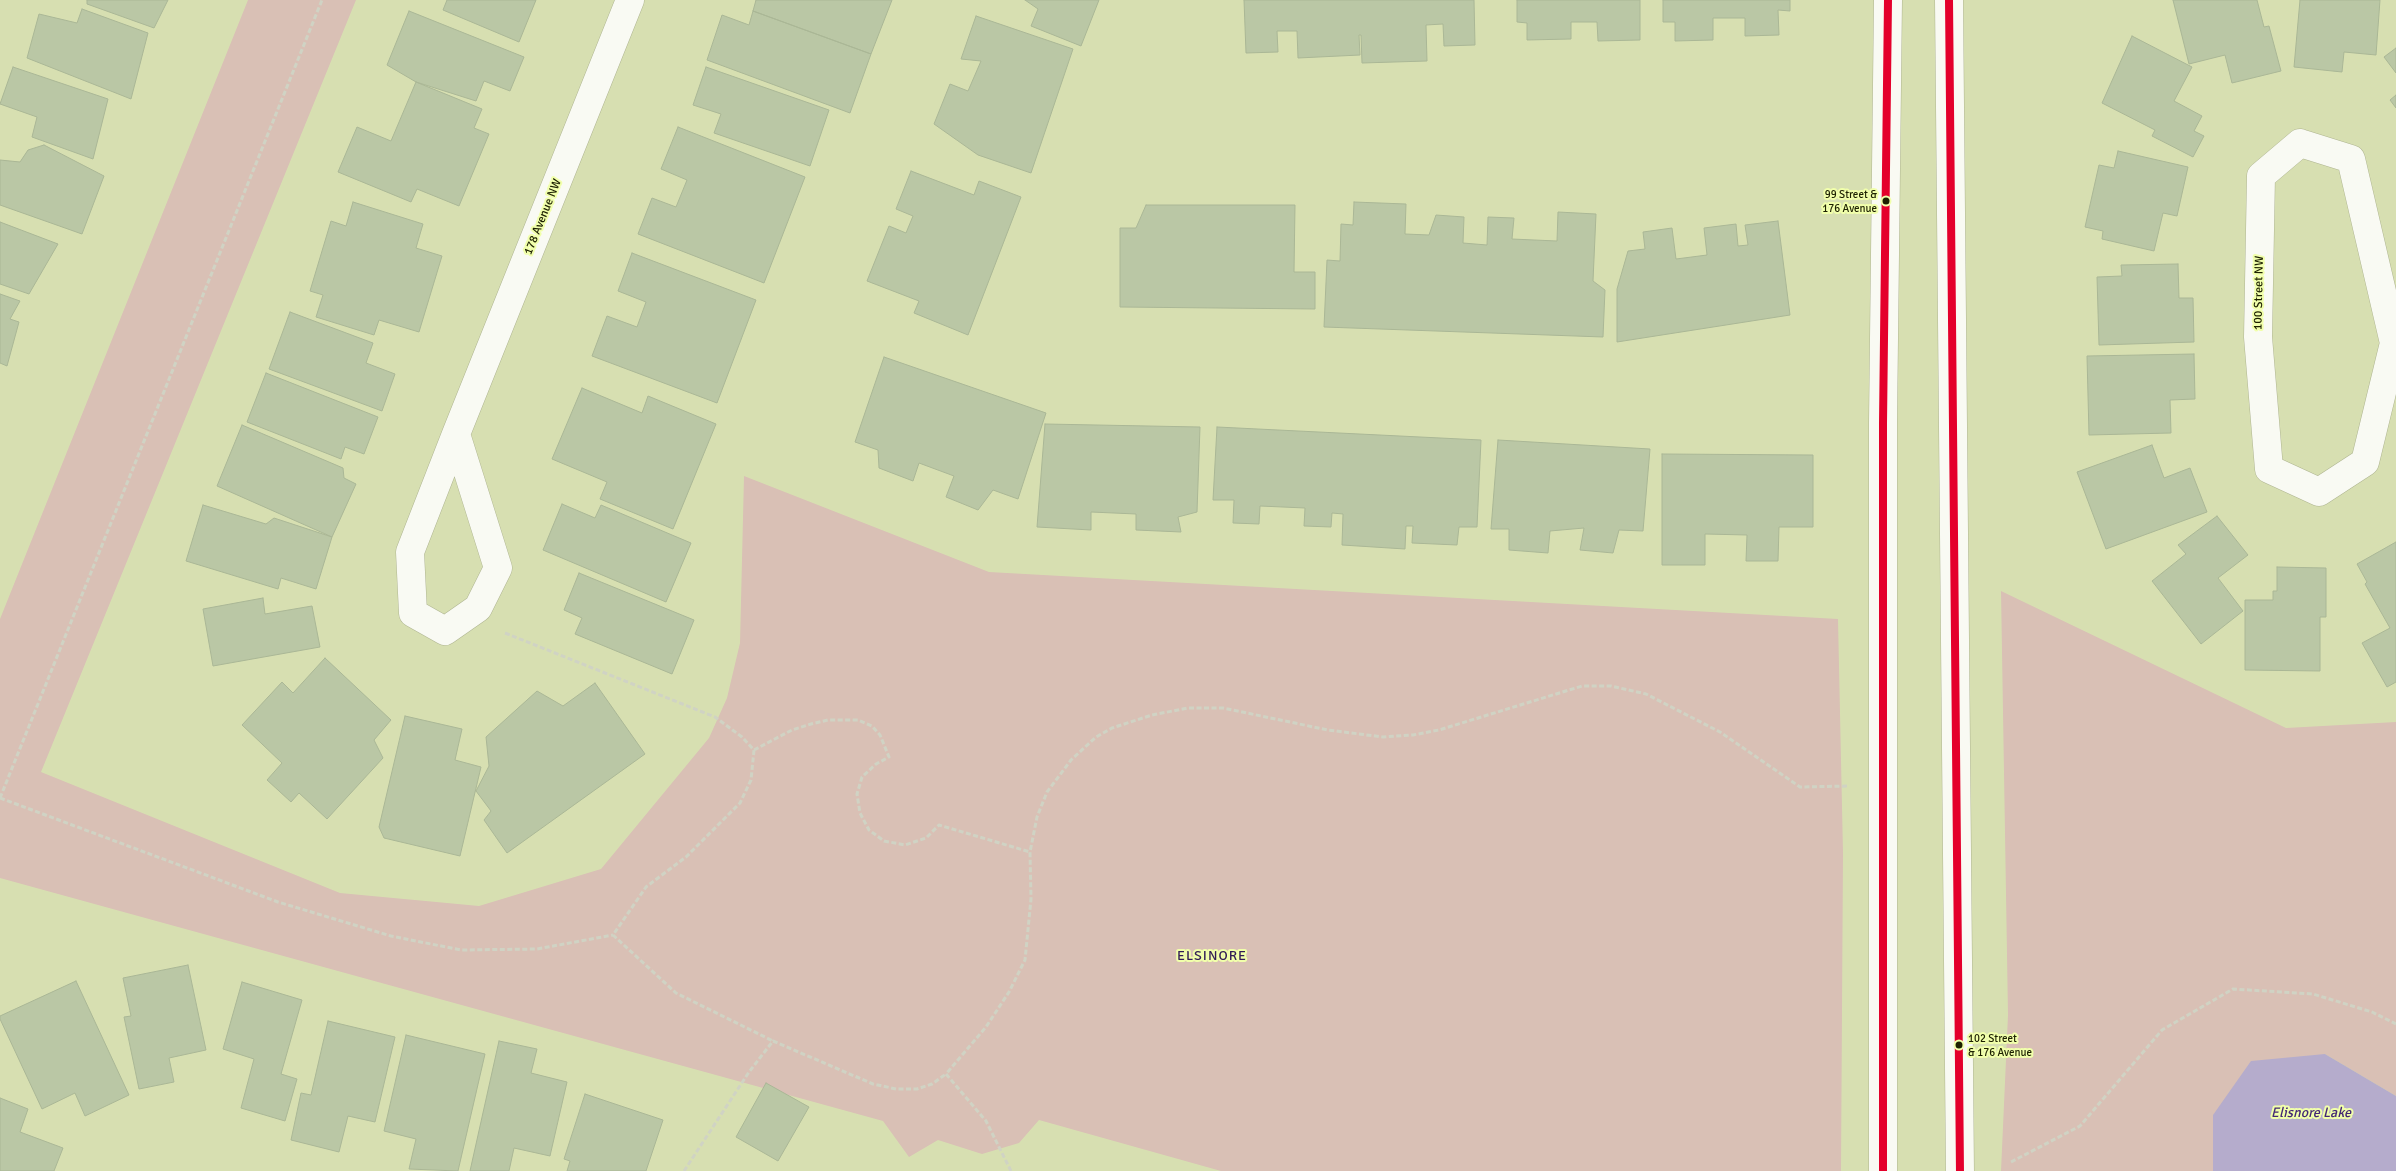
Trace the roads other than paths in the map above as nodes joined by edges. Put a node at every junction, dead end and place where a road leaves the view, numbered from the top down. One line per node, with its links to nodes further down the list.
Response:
1 (630, 0): 5 (street, 178 Avenue NW)
2 (1888, 0): 6 (street)
3 (1948, 0): 7 (street)
4 (2395, 343): 4 (street, 100 Street NW)
5 (456, 434): 5 (street, 178 Avenue NW)
6 (1883, 1171)
7 (1960, 1171)

